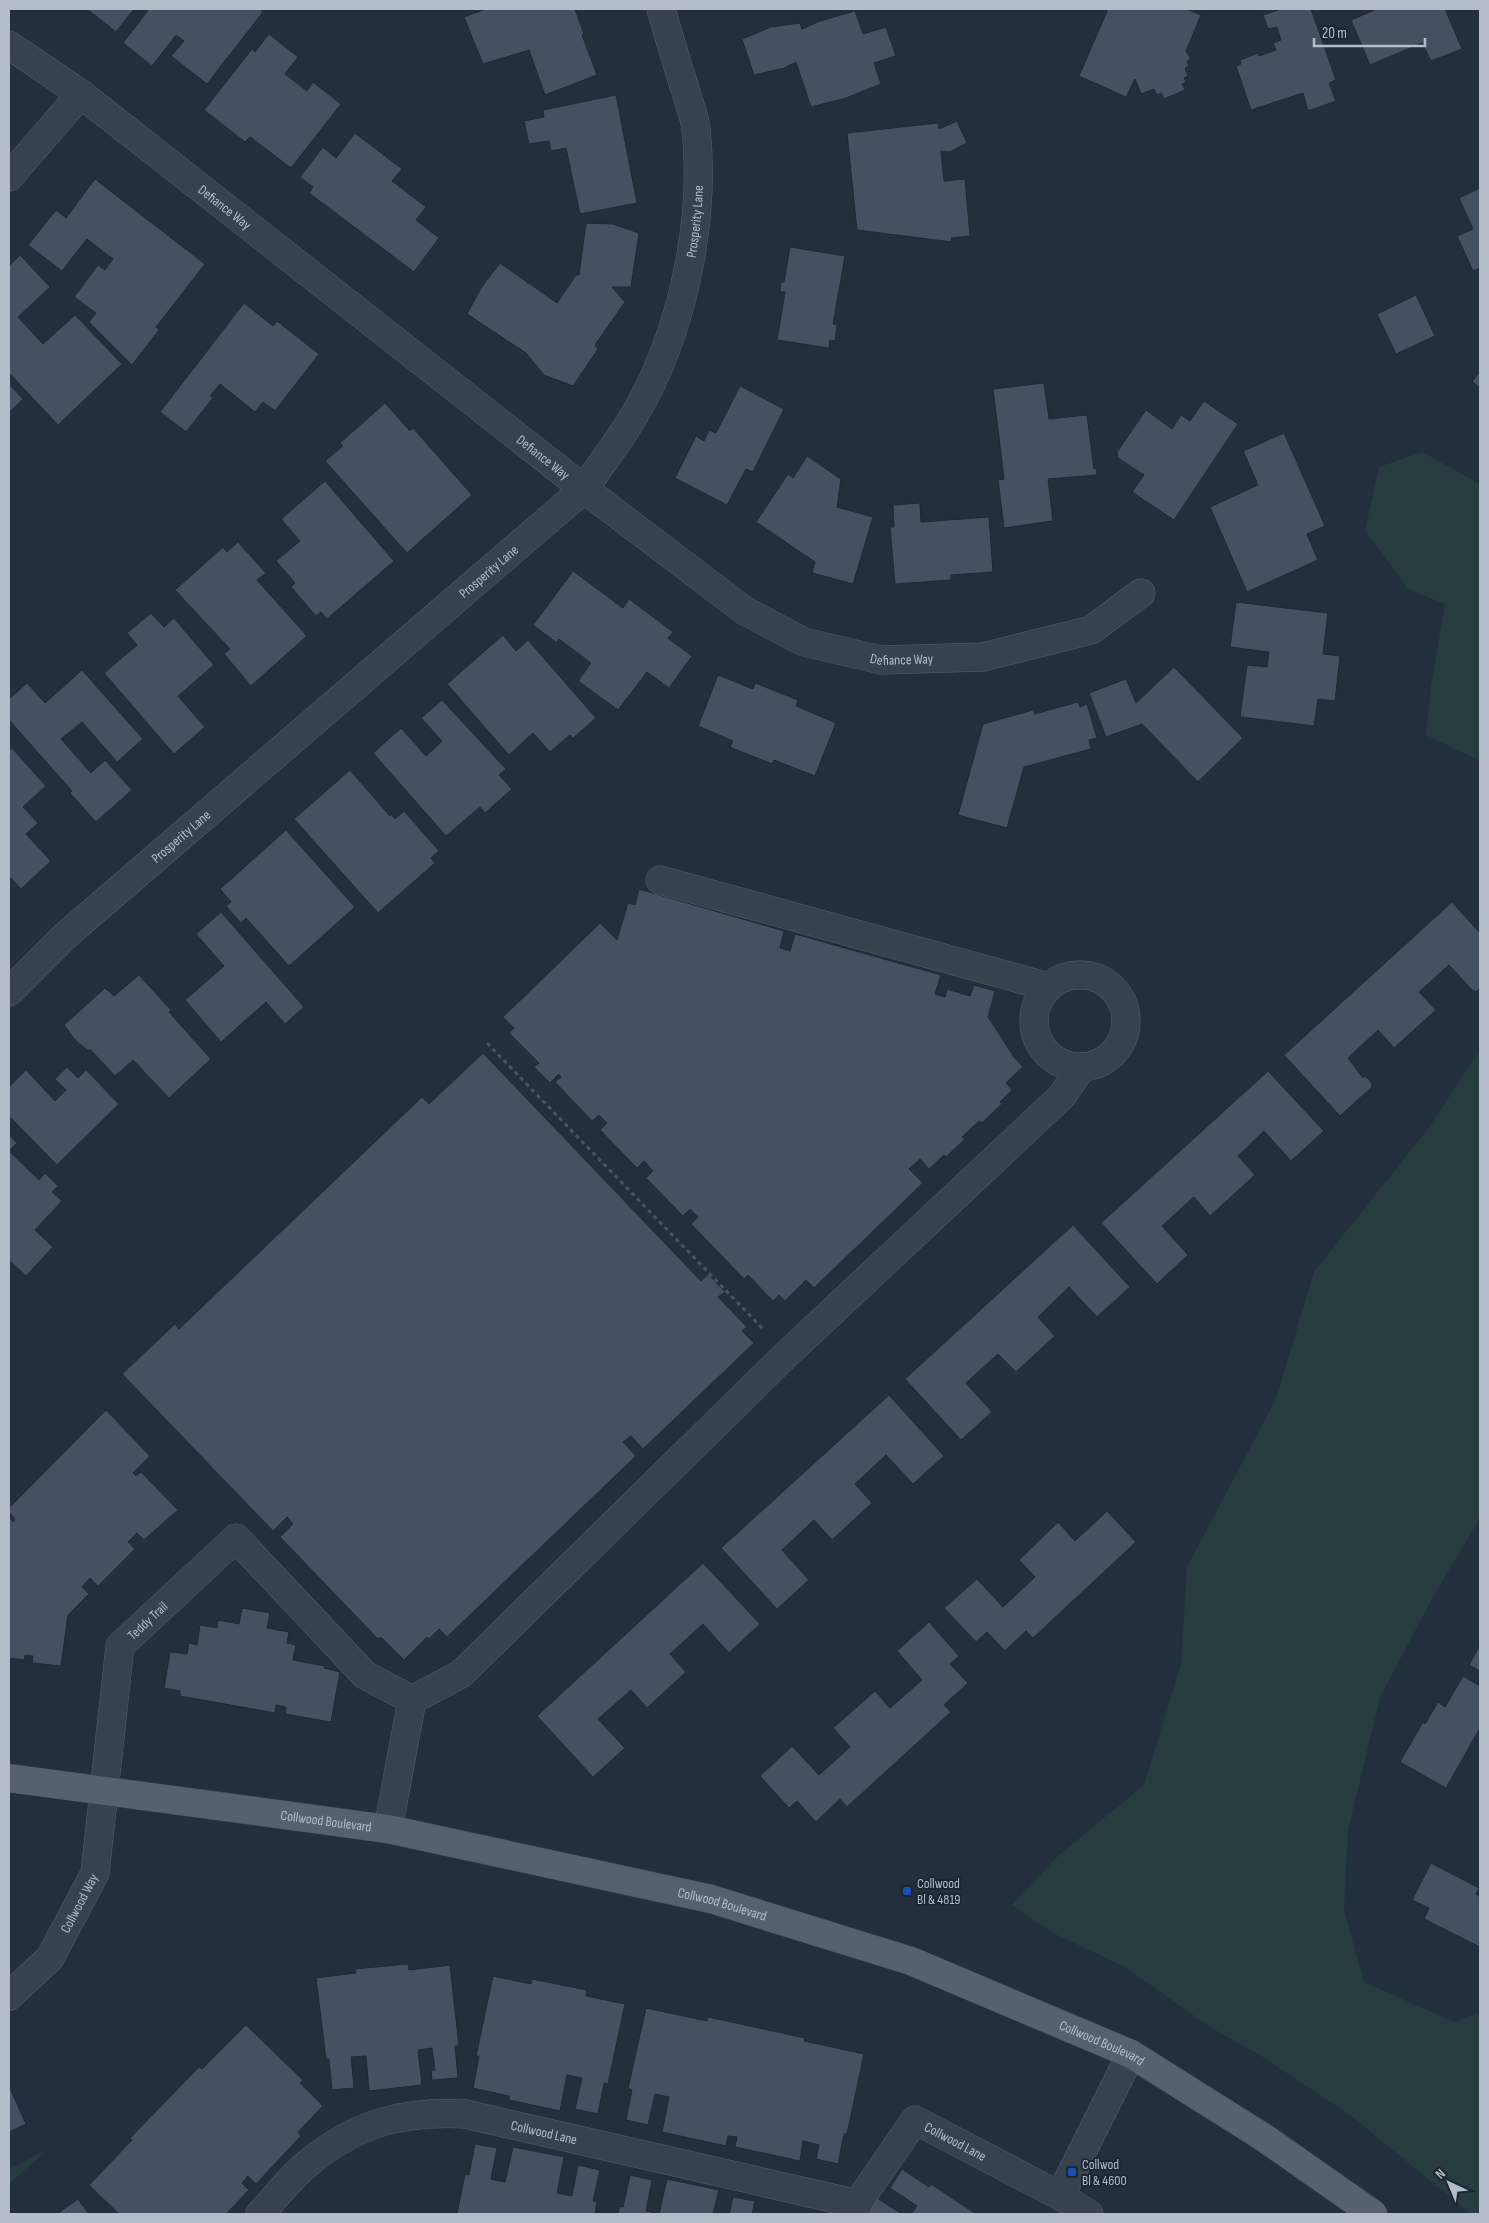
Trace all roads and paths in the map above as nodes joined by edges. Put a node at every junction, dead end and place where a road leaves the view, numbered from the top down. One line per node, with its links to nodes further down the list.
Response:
1 (661, 9): 5 (street, Prosperity Lane)
2 (9, 45): 3 (street, Defiance Way)
3 (81, 94): 4 (street); 5 (street, Defiance Way)
4 (9, 177)
5 (584, 489): 6 (street, Defiance Way); 9 (street, Prosperity Lane)
6 (1141, 593)
7 (660, 880): 8 (street)
8 (1049, 987): 11 (street); 11 (street)
9 (9, 992)
10 (487, 1043): 12 (path)
11 (1082, 1067): 12 (street)
12 (787, 1354): 13 (street)
13 (412, 1700): 15 (street, Teddy Trail); 16 (street)
14 (9, 1778): 15 (main road, Collwood Boulevard)
15 (104, 1790): 16 (main road, Collwood Boulevard); 17 (street, Collwood Way)
16 (388, 1828): 18 (main road, Collwood Boulevard)
17 (9, 1996)
18 (1131, 2054): 19 (street); 23 (main road, Collwood Boulevard)
19 (1060, 2196): 20 (street, Collwood Lane); 22 (street, Collwood Lane)
20 (854, 2209): 21 (street, Collwood Lane)
21 (260, 2214)
22 (1089, 2214)
23 (1373, 2214)

